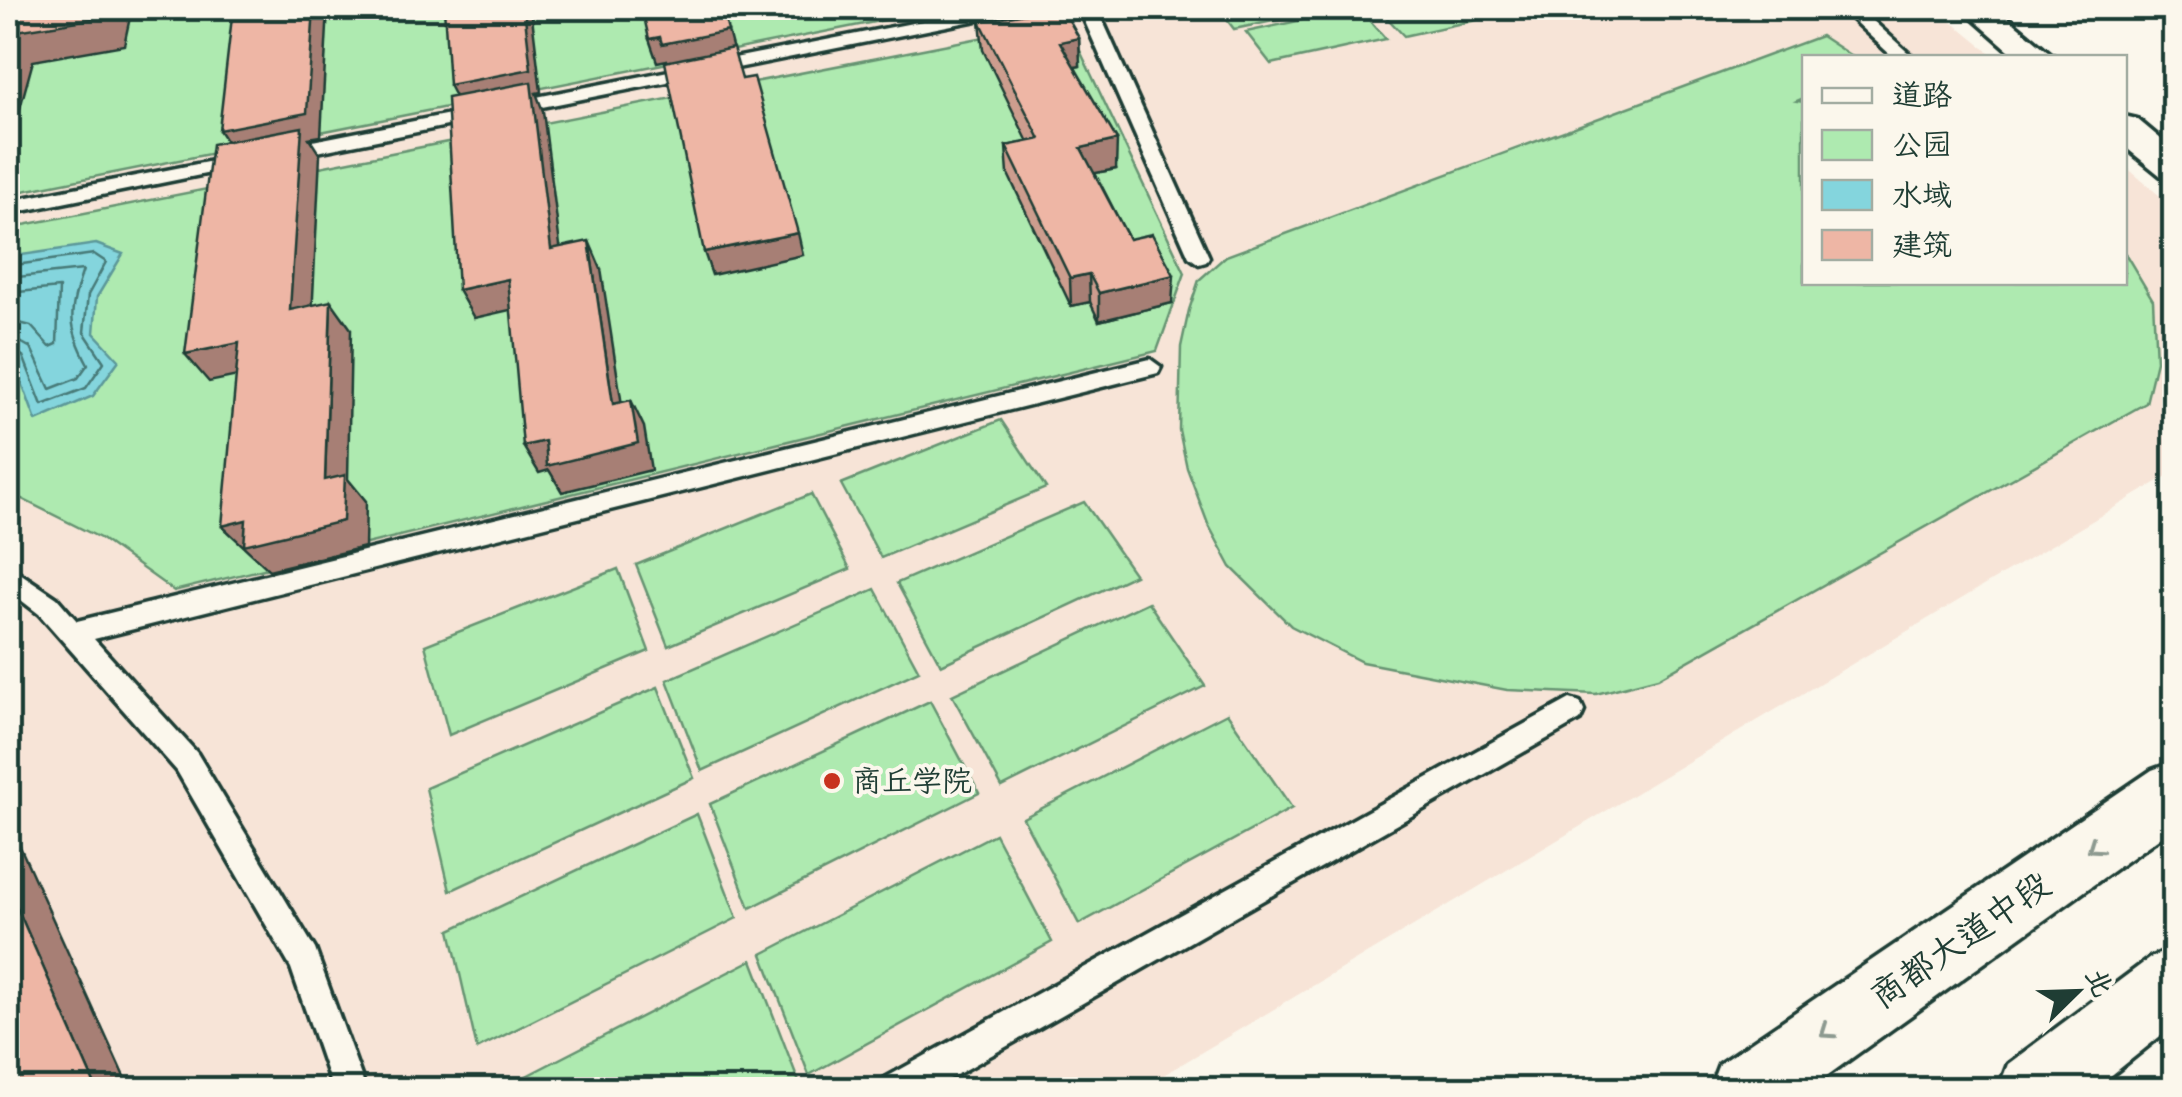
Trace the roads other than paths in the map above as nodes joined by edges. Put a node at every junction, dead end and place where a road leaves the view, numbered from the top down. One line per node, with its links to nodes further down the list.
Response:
1 (1012, 8): 9 (lane)
2 (1088, 8): 10 (lane)
3 (1849, 8): 5 (lane)
4 (1977, 8): 6 (street)
5 (1902, 55)
6 (2034, 55)
7 (2127, 129): 8 (street)
8 (2174, 168)
9 (8, 208)
10 (1199, 257)
11 (1150, 367): 13 (lane)
12 (8, 576): 13 (lane)
13 (73, 633): 17 (lane)
14 (1570, 711): 18 (lane)
15 (2174, 791): 19 (highway, 商都大道中段, one-way to 19)
16 (2174, 982): 20 (highway)
17 (350, 1090)
18 (897, 1090)
19 (1744, 1090)
20 (2034, 1090)

